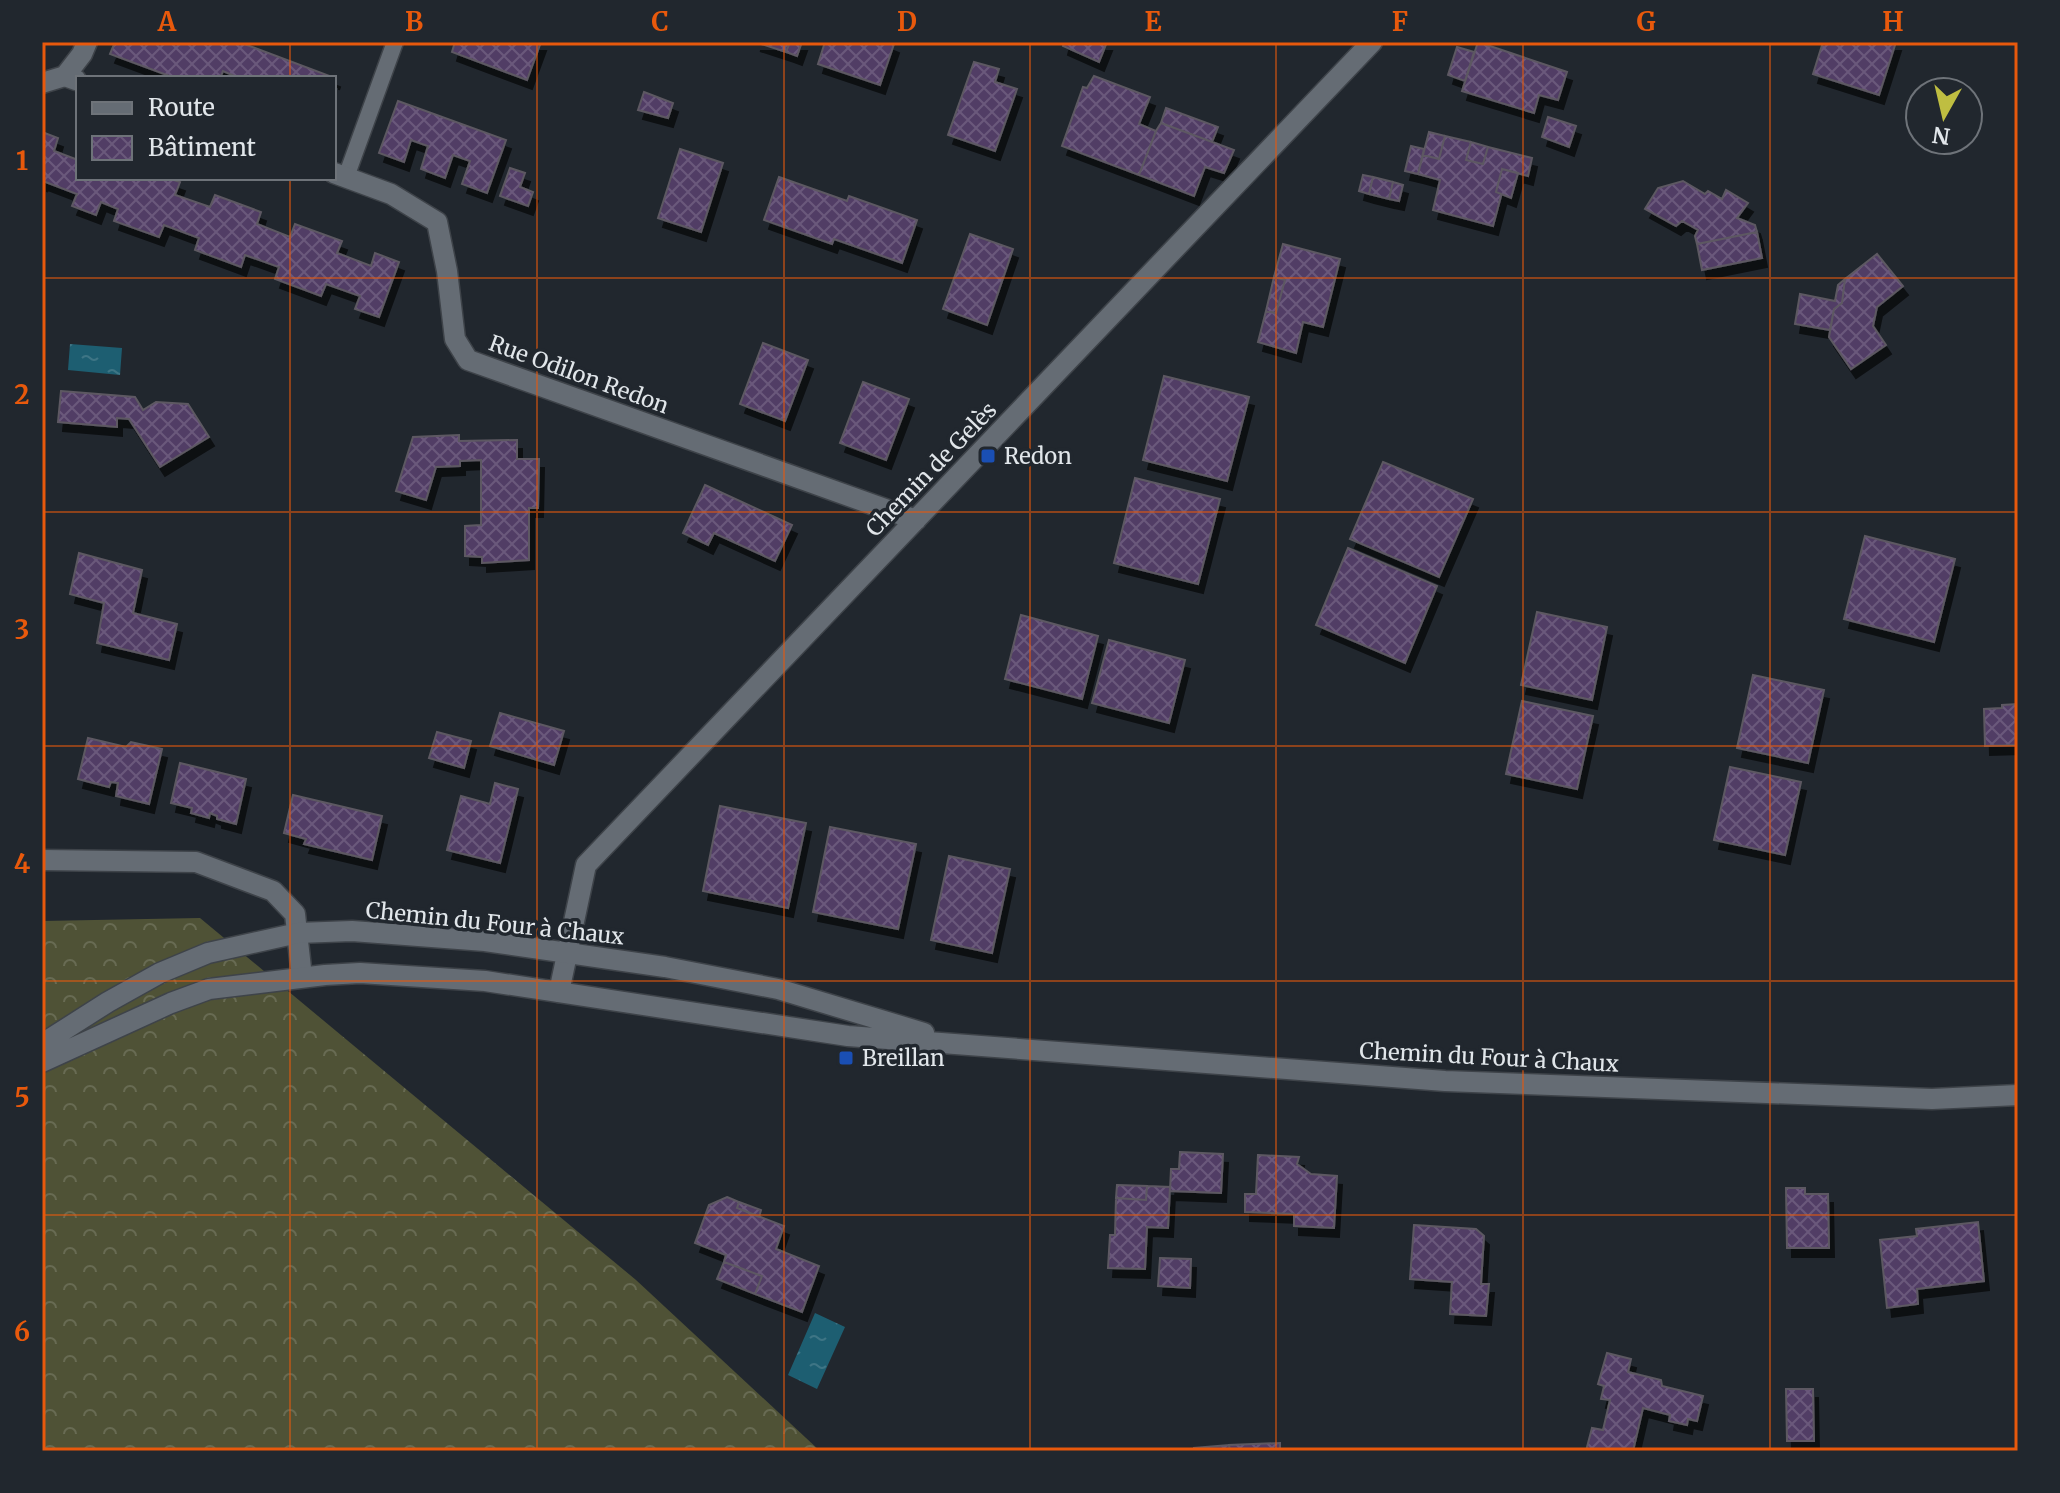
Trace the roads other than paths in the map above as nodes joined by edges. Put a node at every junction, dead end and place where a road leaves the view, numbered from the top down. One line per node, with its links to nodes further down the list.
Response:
1 (87, 42): 4 (street)
2 (395, 42): 6 (lane)
3 (1372, 42): 7 (street, Chemin de Gelès)
4 (71, 78): 5 (street)
5 (42, 83)
6 (340, 175): 7 (street, Rue Odilon Redon)
7 (916, 520): 10 (street, Chemin de Gelès)
8 (42, 860): 9 (street)
9 (298, 933): 10 (street, Chemin du Four à Chaux); 11 (street); 13 (street, Chemin du Four à Chaux)
10 (568, 952): 12 (street, Chemin de Gelès); 14 (street, Chemin du Four à Chaux)
11 (302, 977): 12 (street, Chemin du Four à Chaux); 15 (street, Chemin du Four à Chaux)
12 (559, 992): 14 (street, Chemin du Four à Chaux)
13 (42, 1044)
14 (959, 1044): 16 (street, Chemin du Four à Chaux)
15 (42, 1062)
16 (2018, 1095)

